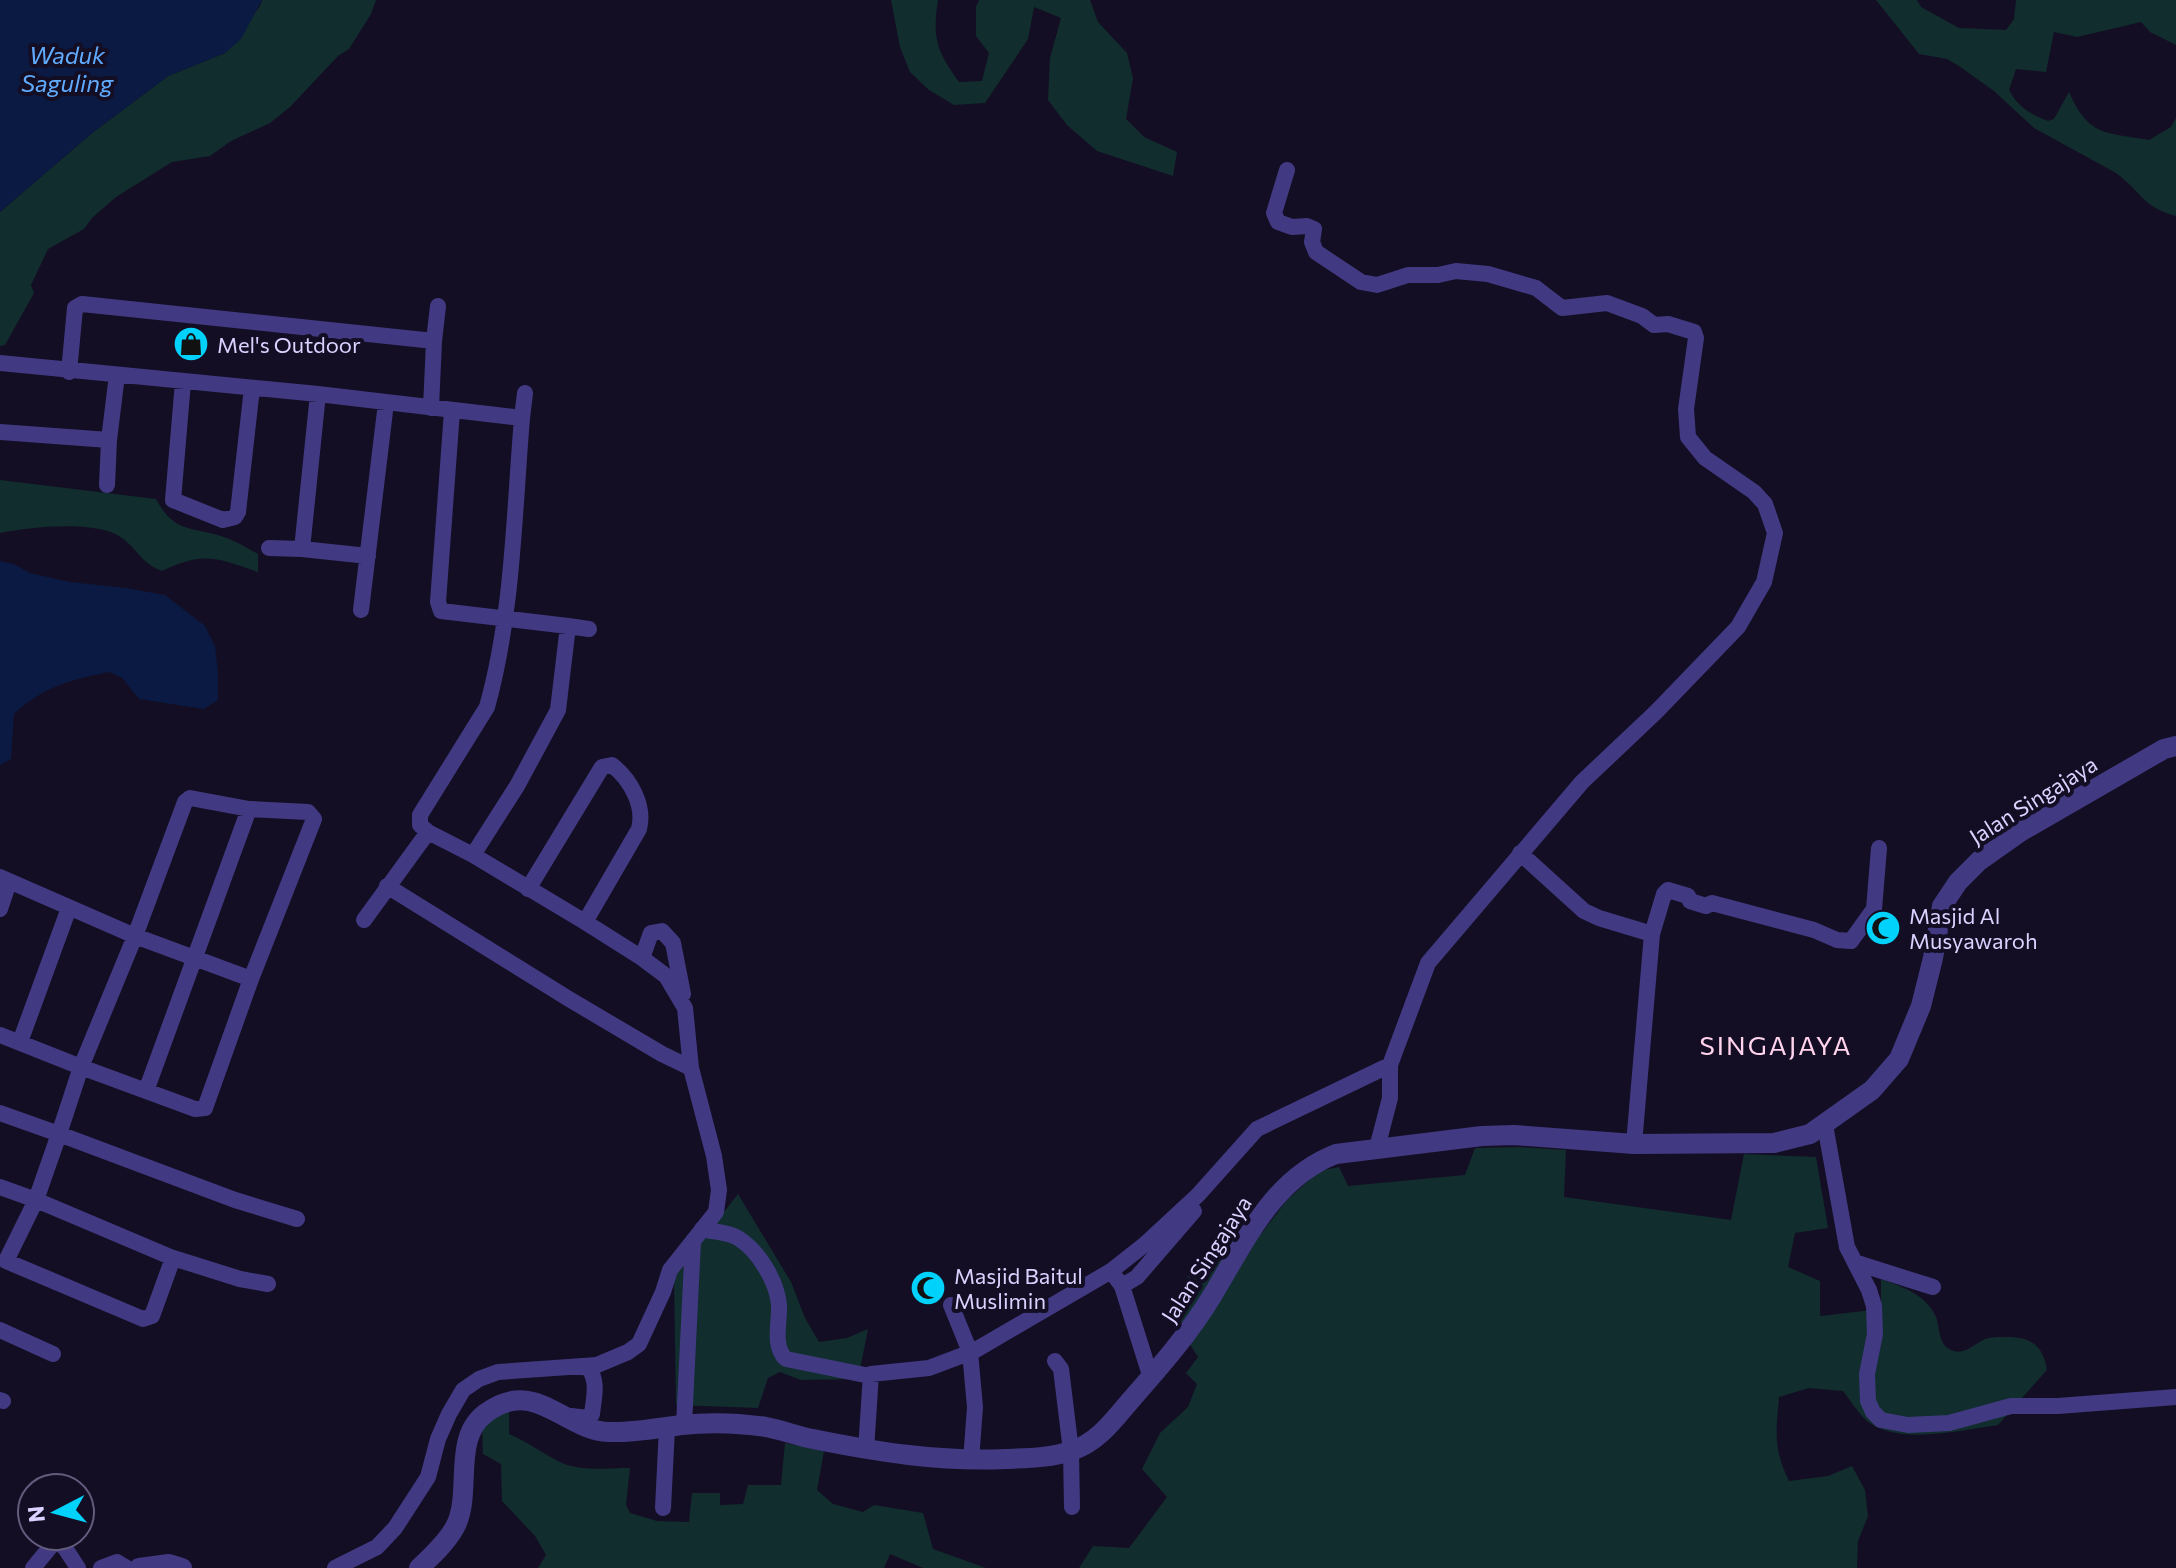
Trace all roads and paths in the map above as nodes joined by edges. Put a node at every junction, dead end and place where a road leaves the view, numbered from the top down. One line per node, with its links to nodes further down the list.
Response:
1 (1287, 170): 29 (street)
2 (438, 306): 3 (street)
3 (434, 341): 5 (street); 12 (street)
4 (0, 363): 5 (street)
5 (69, 372): 6 (street)
6 (117, 375): 7 (street); 16 (street)
7 (183, 382): 8 (street); 8 (street)
8 (252, 388): 10 (street)
9 (525, 393): 14 (street)
10 (318, 394): 11 (street); 19 (street)
11 (386, 403): 12 (street); 20 (street)
12 (431, 408): 13 (street)
13 (452, 411): 14 (street); 22 (street)
14 (522, 418): 22 (street)
15 (0, 432): 16 (street)
16 (109, 440): 17 (street)
17 (107, 485)
18 (269, 548): 19 (street)
19 (302, 549): 20 (street)
20 (368, 556): 21 (street)
21 (361, 610)
22 (505, 619): 23 (street); 27 (street)
23 (568, 626): 24 (street); 30 (street)
24 (589, 629)
25 (2176, 746): 51 (street, Jalan Singajaya)
26 (249, 809): 39 (street); 41 (street); 42 (street)
27 (428, 832): 30 (street); 32 (street)
28 (1879, 848): 38 (street)
29 (1520, 853): 38 (street); 46 (street)
30 (473, 855): 33 (street)
31 (5, 880): 34 (street); 35 (street)
32 (387, 886): 36 (street); 48 (street)
33 (528, 889): 37 (street); 37 (street)
34 (69, 908): 39 (street); 45 (street)
35 (0, 909)
36 (364, 920)
37 (585, 922): 40 (street)
38 (1652, 934): 53 (street)
39 (135, 936): 41 (street); 47 (street)
40 (642, 958): 43 (street); 43 (street)
41 (195, 959): 42 (street); 49 (street)
42 (251, 979): 49 (street)
43 (685, 1008): 48 (street)
44 (0, 1035): 45 (street)
45 (20, 1042): 47 (street)
46 (1390, 1065): 54 (street); 63 (street)
47 (81, 1067): 49 (street); 52 (street)
48 (691, 1068): 59 (street)
49 (146, 1091)
50 (0, 1113): 52 (street)
51 (1825, 1125): 53 (street, Jalan Singajaya); 62 (street)
52 (59, 1134): 56 (street); 58 (street)
53 (1634, 1144): 54 (street, Jalan Singajaya)
54 (1377, 1148): 74 (street, Jalan Singajaya)
55 (0, 1187): 56 (street)
56 (36, 1200): 60 (street); 61 (street)
57 (1199, 1205): 65 (street)
58 (297, 1219)
59 (697, 1235): 72 (street); 73 (street); 77 (street)
60 (173, 1258): 61 (street); 64 (street)
61 (3, 1260)
62 (1857, 1263): 66 (street); 75 (street)
63 (1111, 1271): 65 (street); 69 (street)
64 (268, 1284)
65 (1122, 1286): 74 (street)
66 (1933, 1287)
67 (951, 1305): 69 (street)
68 (0, 1330): 70 (street)
69 (970, 1352): 73 (street); 80 (street)
70 (53, 1354)
71 (1055, 1361): 79 (street)
72 (587, 1366): 76 (street); 89 (street)
73 (870, 1376): 78 (street)
74 (1151, 1378): 79 (street, Jalan Singajaya)
75 (2176, 1397)
76 (566, 1415): 77 (street, Jalan Singajaya); 90 (street, Jalan Singajaya)
77 (676, 1426): 78 (street, Jalan Singajaya); 82 (street)
78 (866, 1450): 80 (street, Jalan Singajaya)
79 (1071, 1451): 80 (street, Jalan Singajaya); 81 (street)
80 (971, 1461)
81 (1072, 1507)
82 (663, 1508)
83 (33, 1568): 84 (street)
84 (78, 1568)
85 (101, 1568): 86 (street)
86 (127, 1568)
87 (139, 1568): 88 (street)
88 (182, 1568)
89 (335, 1568)
90 (419, 1568)

